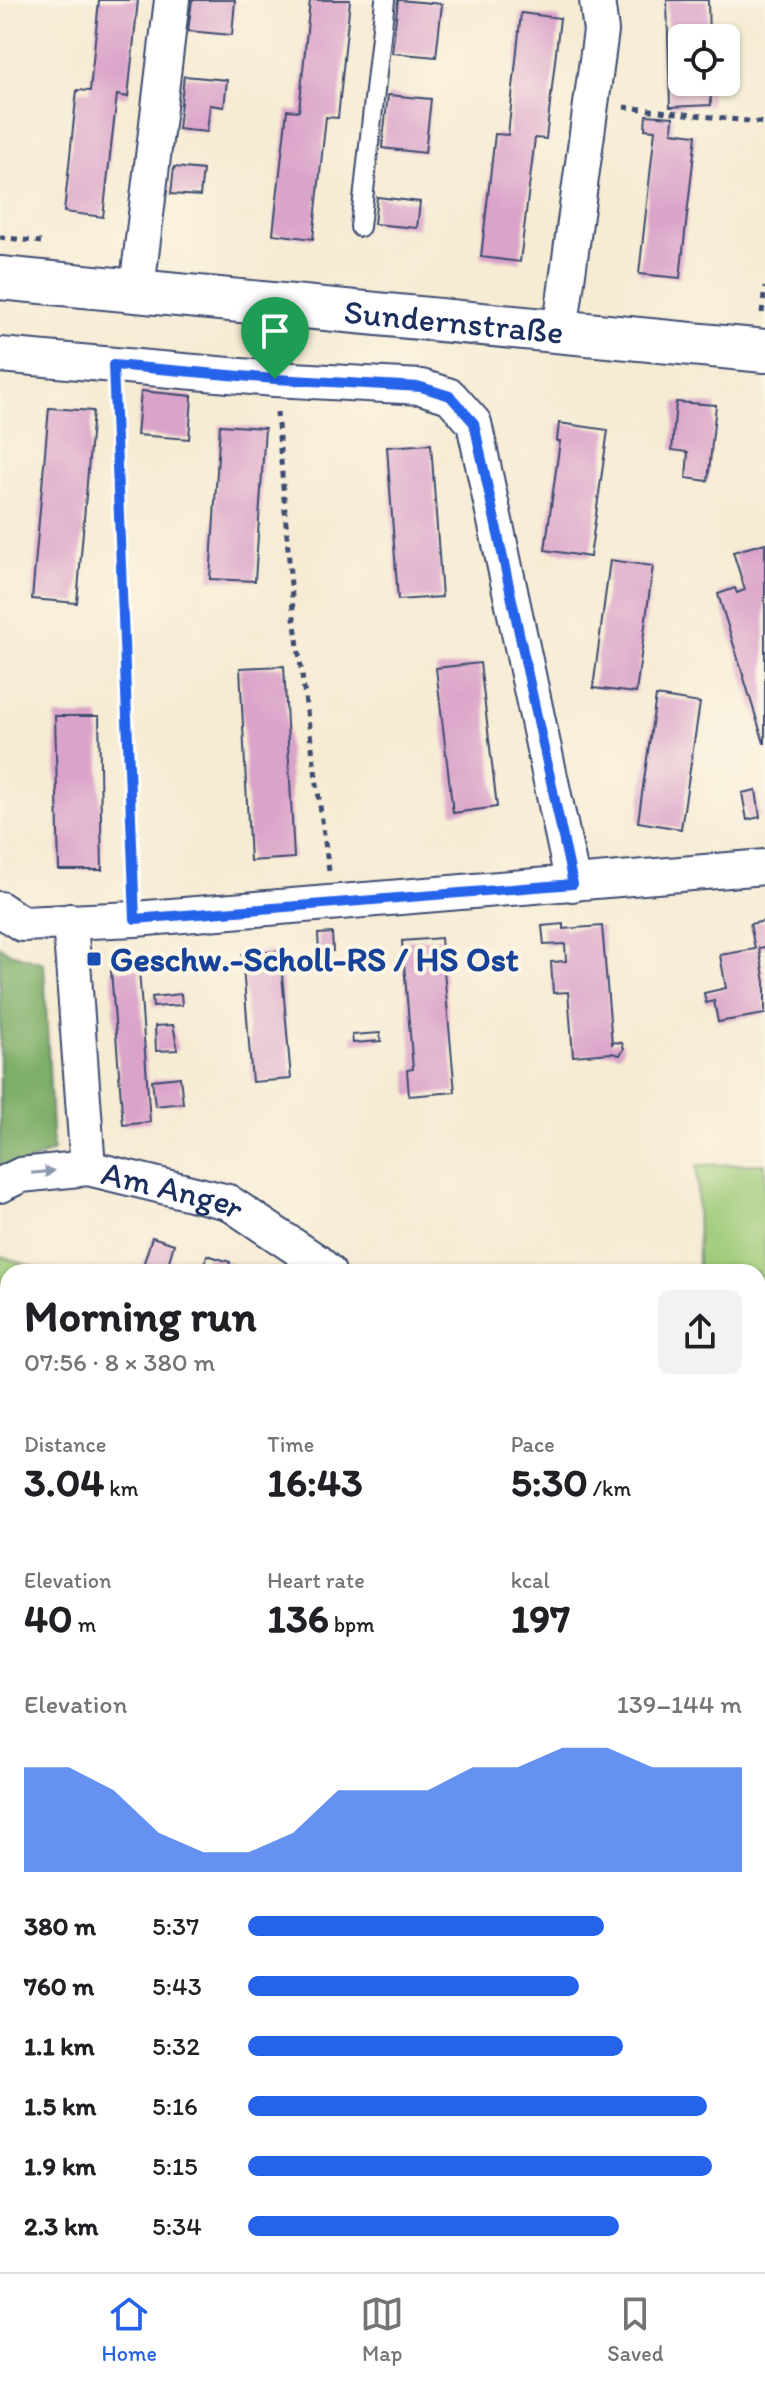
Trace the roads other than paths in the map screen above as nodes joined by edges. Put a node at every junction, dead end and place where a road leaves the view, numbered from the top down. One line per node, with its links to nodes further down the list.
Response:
1 (172, 0): 6 (street)
2 (385, 0): 4 (lane)
3 (597, 0): 7 (street)
4 (360, 227)
5 (0, 278): 6 (street, Sundernstraße)
6 (137, 289): 7 (street, Sundernstraße)
7 (560, 332): 8 (street, Sundernstraße)
8 (763, 336)
9 (0, 355): 11 (street)
10 (765, 867): 11 (street)
11 (573, 884): 13 (street)
12 (0, 909): 13 (street)
13 (70, 921): 14 (street)
14 (88, 1168): 15 (street, Am Anger, one-way to 14); 16 (street, Am Anger)
15 (0, 1185)
16 (319, 1264)

